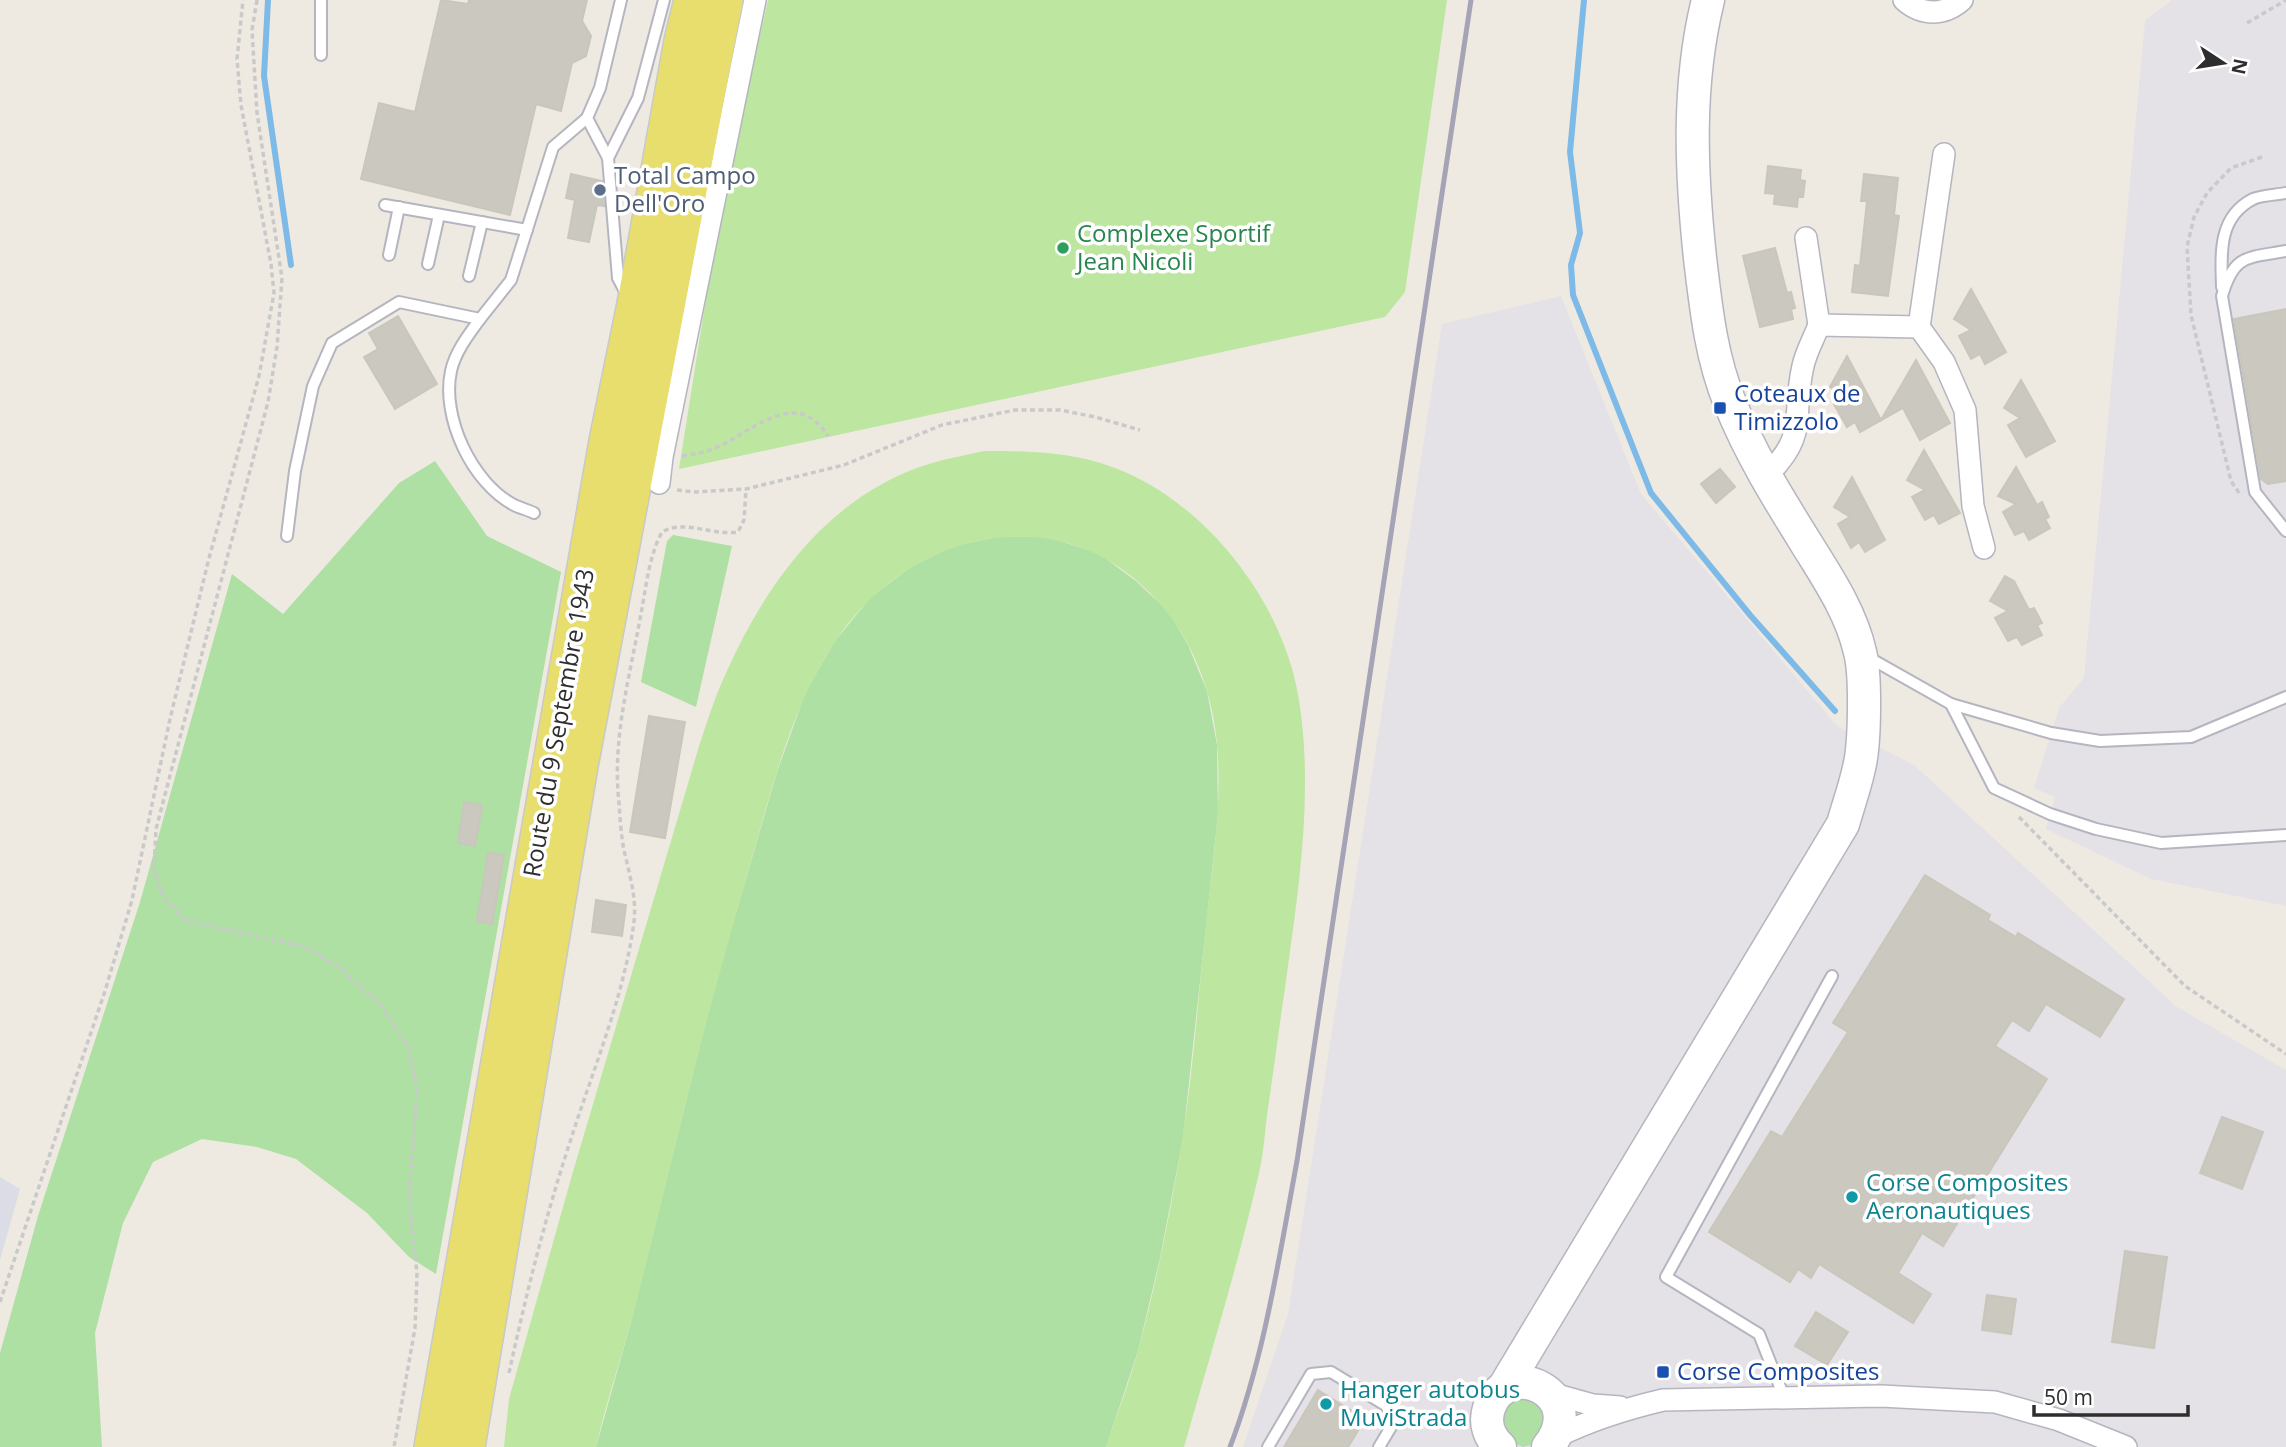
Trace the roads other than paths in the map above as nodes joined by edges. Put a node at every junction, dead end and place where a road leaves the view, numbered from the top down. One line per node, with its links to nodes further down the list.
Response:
1 (321, 0): 10 (lane)
2 (621, 0): 11 (lane)
3 (664, 0): 13 (lane)
4 (692, 0): 26 (main road, Route du 9 Septembre 1943)
5 (725, 0): 49 (main road, Route du 9 Septembre 1943)
6 (755, 0): 31 (street)
7 (1708, 0): 30 (main road)
8 (1904, 0): 9 (street)
9 (1962, 0)
10 (321, 55)
11 (587, 118): 13 (lane); 19 (lane)
12 (1944, 154): 29 (street)
13 (608, 158): 26 (lane)
14 (2286, 193): 25 (lane)
15 (386, 205): 16 (lane)
16 (399, 207): 17 (lane); 22 (lane)
17 (439, 215): 18 (lane); 23 (lane)
18 (482, 222): 19 (lane); 24 (lane)
19 (527, 230): 27 (lane)
20 (1807, 238): 28 (street)
21 (2286, 251): 25 (lane)
22 (389, 255)
23 (428, 264)
24 (469, 276)
25 (2222, 296): 33 (lane)
26 (634, 309): 48 (main road, Route du 9 Septembre 1943)
27 (480, 319): 32 (lane); 34 (lane)
28 (1819, 325): 29 (street); 30 (street)
29 (1919, 327): 35 (street)
30 (1765, 477): 36 (main road)
31 (659, 483)
32 (534, 513)
33 (2286, 530)
34 (287, 536)
35 (1984, 548)
36 (1861, 653): 38 (lane); 41 (main road)
37 (2286, 697): 38 (lane)
38 (1951, 704): 39 (lane)
39 (2286, 835)
40 (1832, 976): 44 (lane)
41 (1548, 1315): 42 (main road); 43 (main road)
42 (1503, 1389): 43 (main road); 46 (main road)
43 (1550, 1393): 45 (street); 47 (main road)
44 (1784, 1397): 45 (street); 54 (street)
45 (1629, 1408): 47 (street)
46 (1487, 1416): 52 (main road); 53 (main road)
47 (1552, 1442)
48 (432, 1447)
49 (467, 1447)
50 (1268, 1447): 51 (lane)
51 (1379, 1447)
52 (1470, 1447)
53 (1500, 1447)
54 (2126, 1447)

